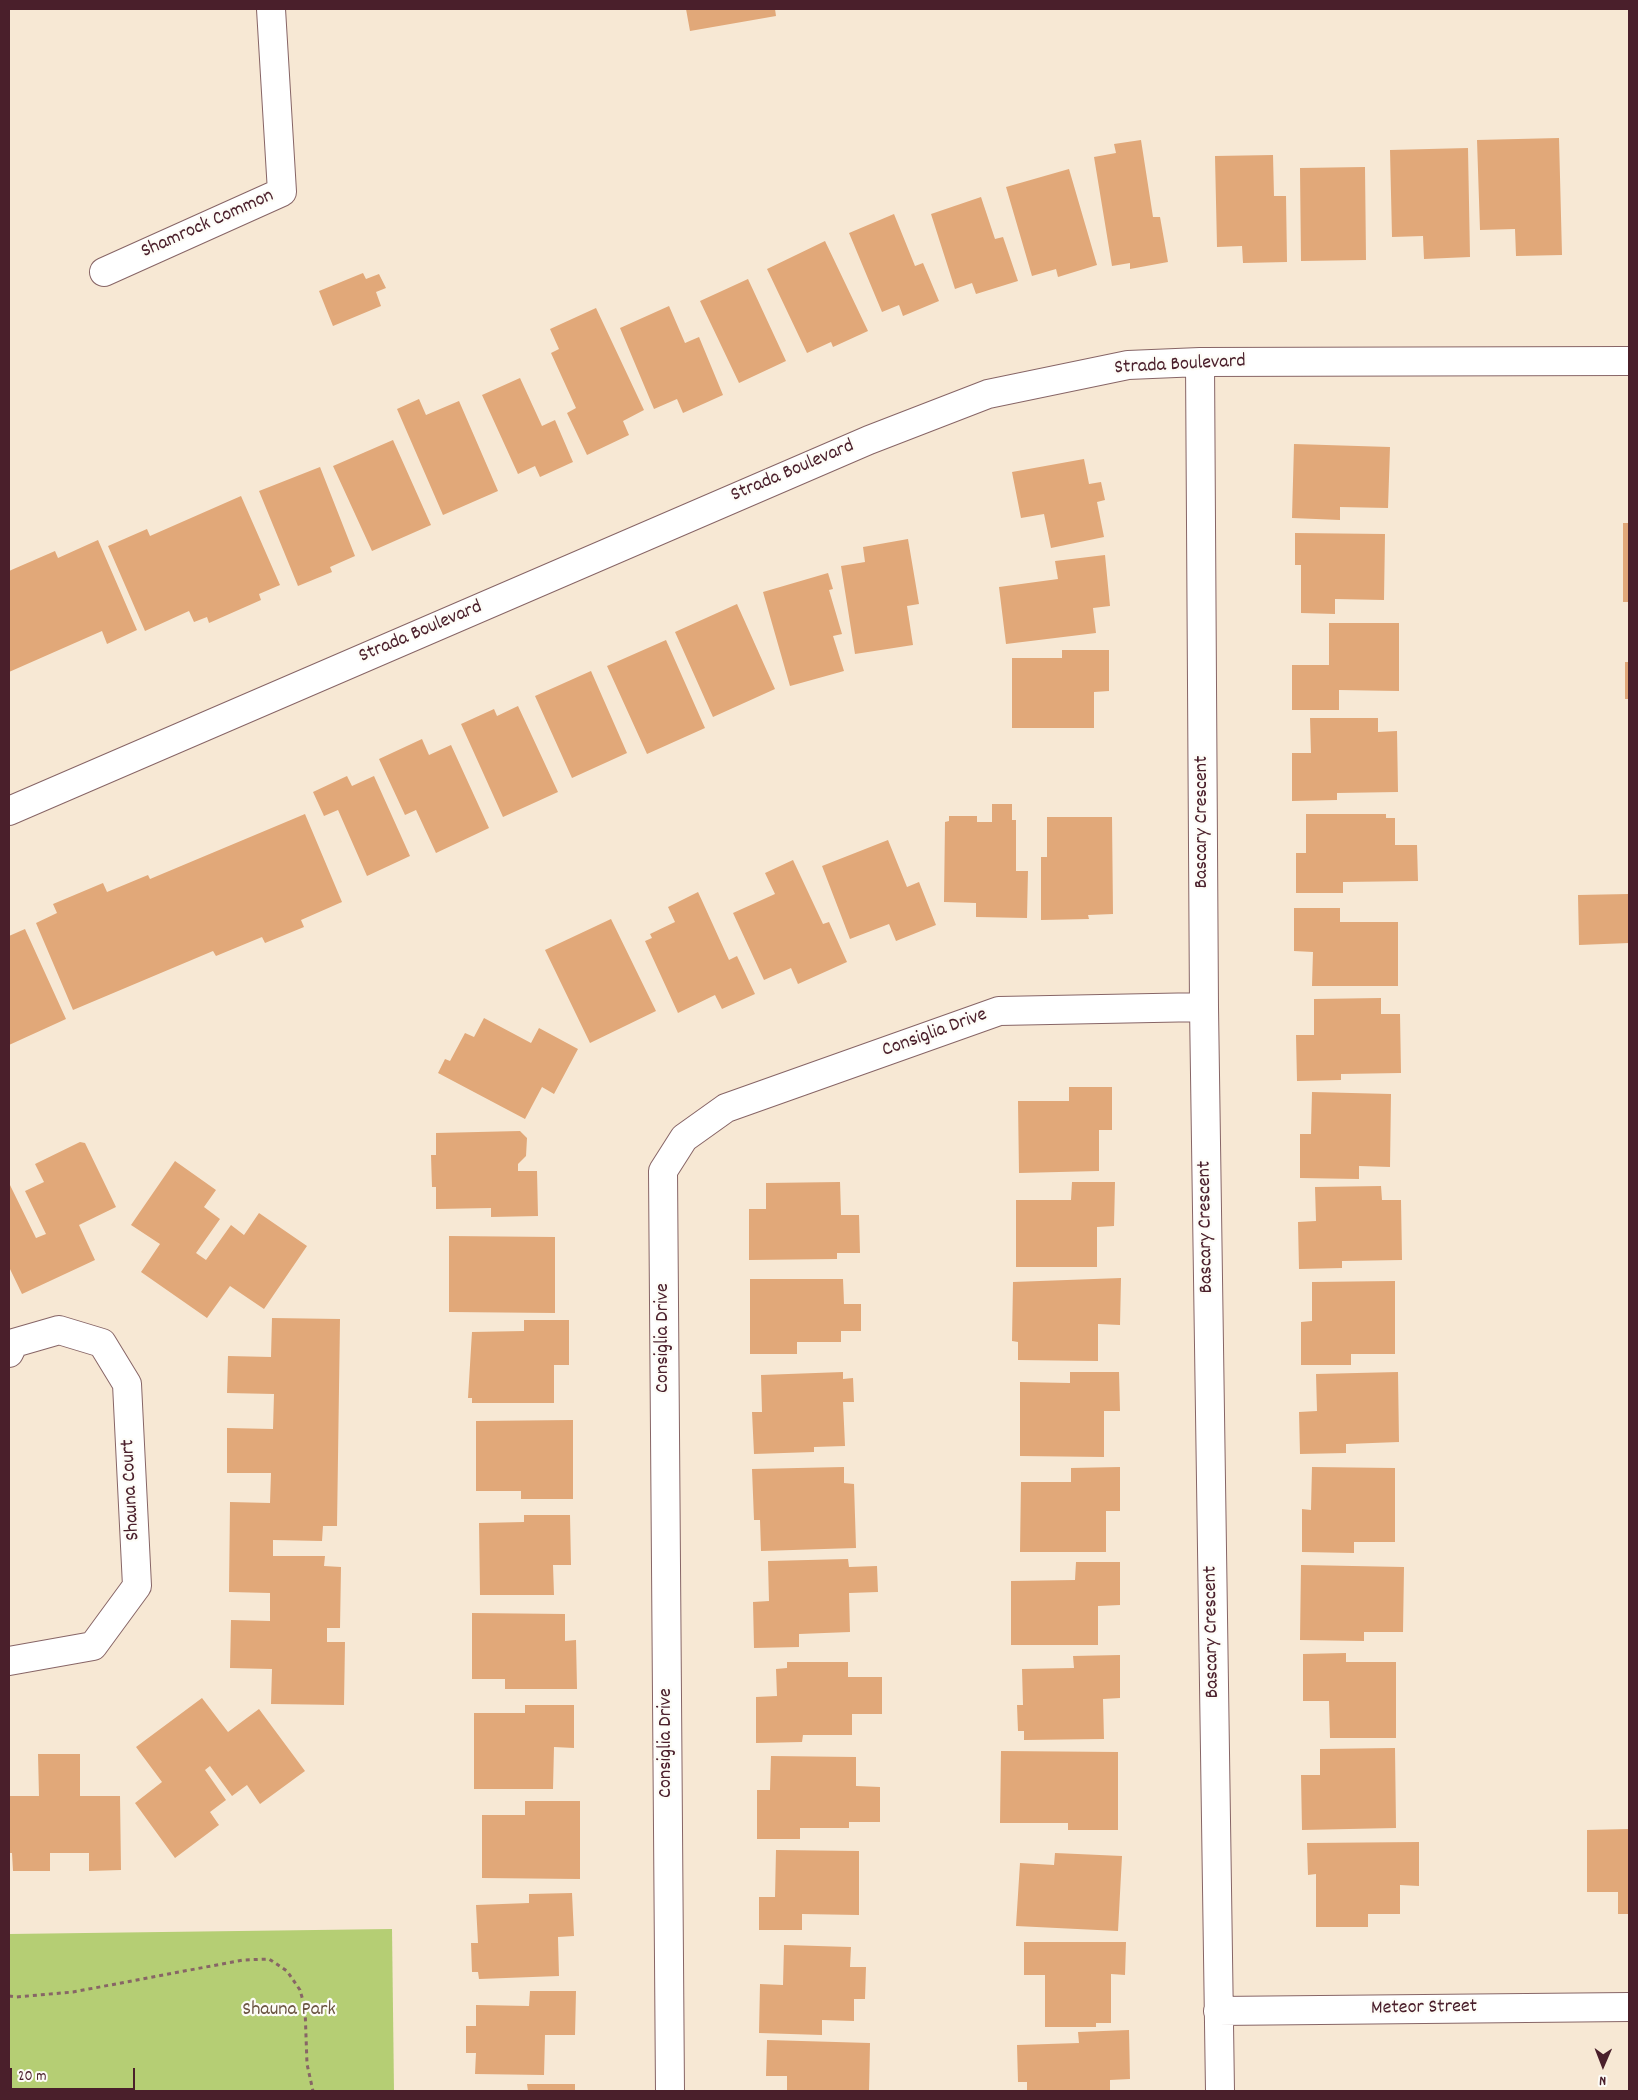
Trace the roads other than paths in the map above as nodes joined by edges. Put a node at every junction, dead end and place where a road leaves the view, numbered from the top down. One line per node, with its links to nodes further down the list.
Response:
1 (271, 9): 2 (street, Shamrock Common)
2 (104, 272)
3 (1629, 361): 4 (street, Strada Boulevard)
4 (1200, 362): 5 (street, Strada Boulevard); 6 (street, Bascary Crescent)
5 (9, 811)
6 (1204, 1007): 10 (street, Bascary Crescent); 11 (street, Consiglia Drive)
7 (9, 1353): 8 (street, Shauna Court)
8 (9, 1661)
9 (1629, 2007): 10 (street, Meteor Street)
10 (1218, 2011): 12 (street, Bascary Crescent)
11 (670, 2091)
12 (1220, 2091)

